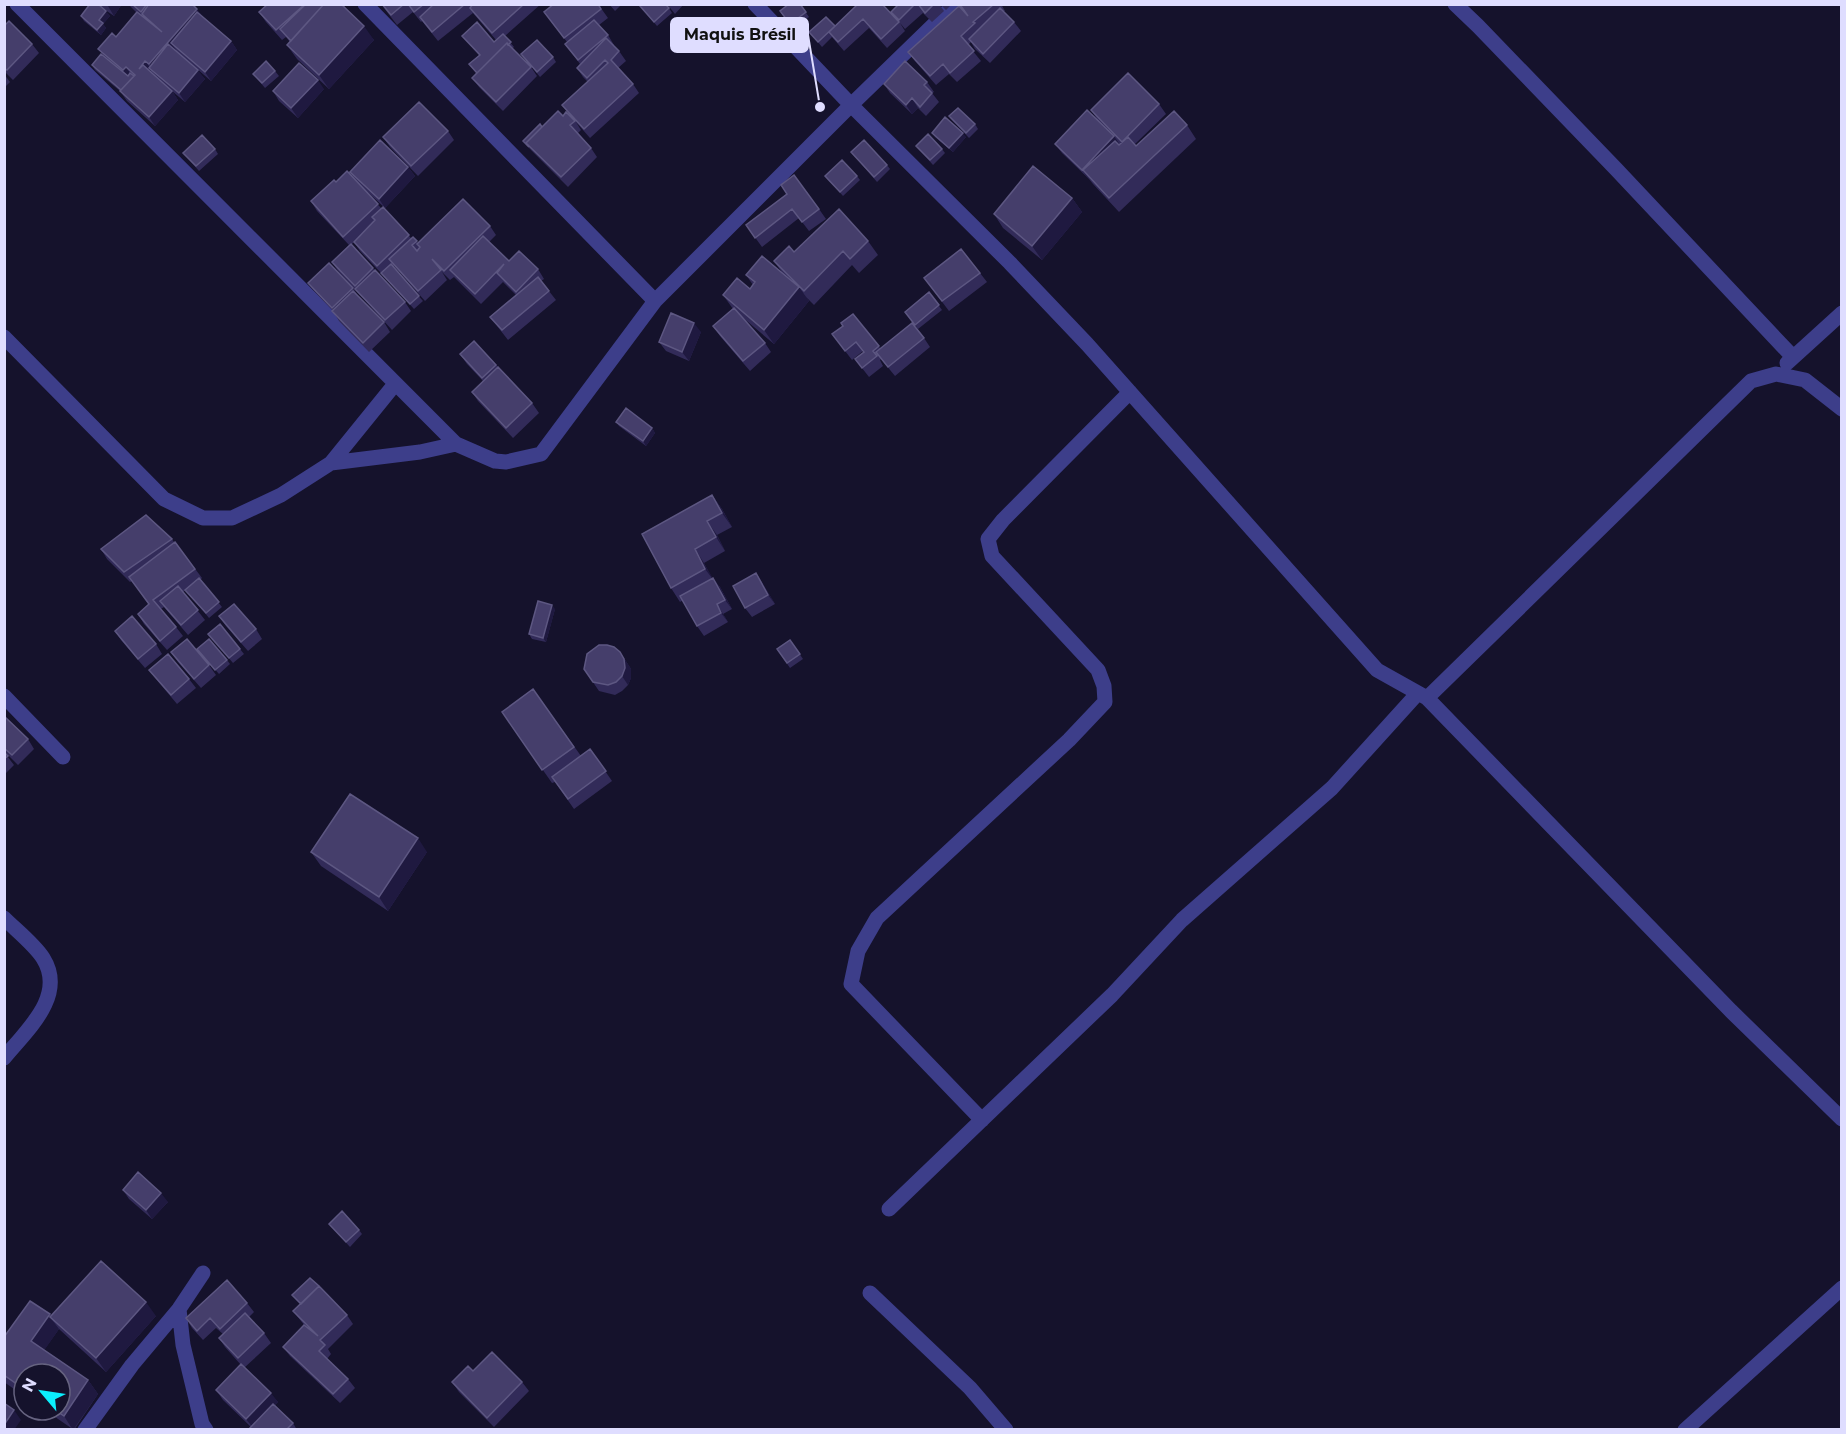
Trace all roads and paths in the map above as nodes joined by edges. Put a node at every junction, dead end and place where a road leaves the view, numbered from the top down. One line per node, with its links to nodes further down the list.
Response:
1 (17, 4): 12 (street)
2 (365, 4): 7 (street)
3 (755, 4): 6 (street)
4 (955, 4): 6 (street)
5 (1455, 4): 10 (street)
6 (851, 105): 7 (street); 13 (street)
7 (655, 301): 15 (street)
8 (1842, 313): 10 (street)
9 (4, 338): 16 (street)
10 (1793, 357): 11 (street)
11 (1776, 374): 14 (street); 17 (street)
12 (395, 384): 15 (street); 16 (street)
13 (1130, 392): 17 (street); 23 (street)
14 (1842, 409)
15 (456, 444): 16 (street)
16 (331, 463)
17 (1422, 695): 22 (street); 23 (street)
18 (4, 696): 19 (street)
19 (63, 757)
20 (4, 918): 21 (street)
21 (4, 1058)
22 (1842, 1119)
23 (982, 1120): 24 (street)
24 (889, 1209)
25 (203, 1273): 28 (street)
26 (1842, 1288): 32 (street)
27 (870, 1293): 31 (street)
28 (179, 1309): 29 (street); 30 (street)
29 (85, 1430)
30 (206, 1430)
31 (1006, 1430)
32 (1685, 1430)

